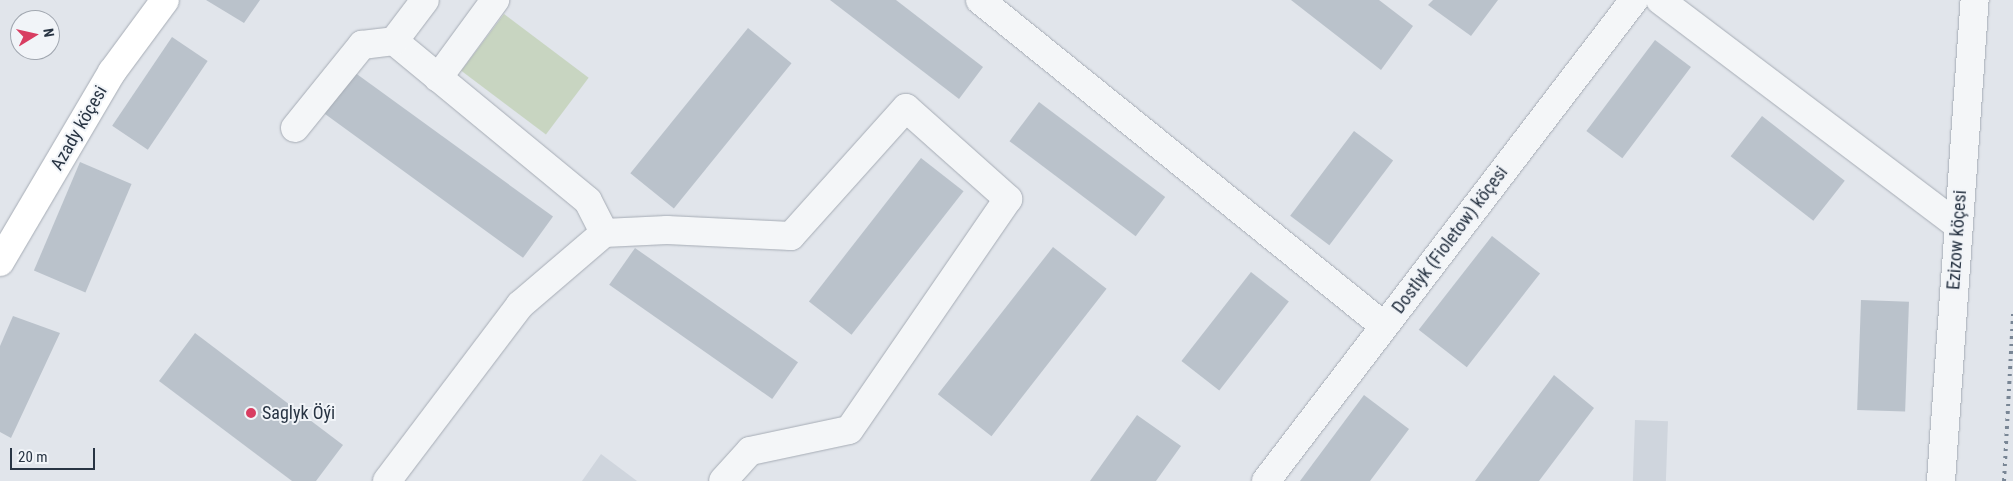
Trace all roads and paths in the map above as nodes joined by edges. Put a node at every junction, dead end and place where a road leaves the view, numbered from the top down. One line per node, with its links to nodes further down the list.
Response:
1 (165, 0): 13 (main road, Azady köçesi)
2 (426, 0): 8 (street)
3 (495, 0): 9 (street)
4 (980, 0): 14 (street)
5 (1634, 0): 14 (street, Dostlyk (Fioletow) köçesi)
6 (1660, 0): 11 (street)
7 (1975, 0): 11 (street, Ezizow köçesi)
8 (394, 41): 9 (street); 10 (street)
9 (438, 78): 12 (street)
10 (295, 128)
11 (1958, 225): 18 (street, Ezizow köçesi)
12 (604, 234): 15 (street); 16 (street)
13 (0, 262)
14 (1384, 326): 17 (street, Dostlyk (Fioletow) köçesi)
15 (387, 481)
16 (723, 481)
17 (1266, 481)
18 (1942, 481)

